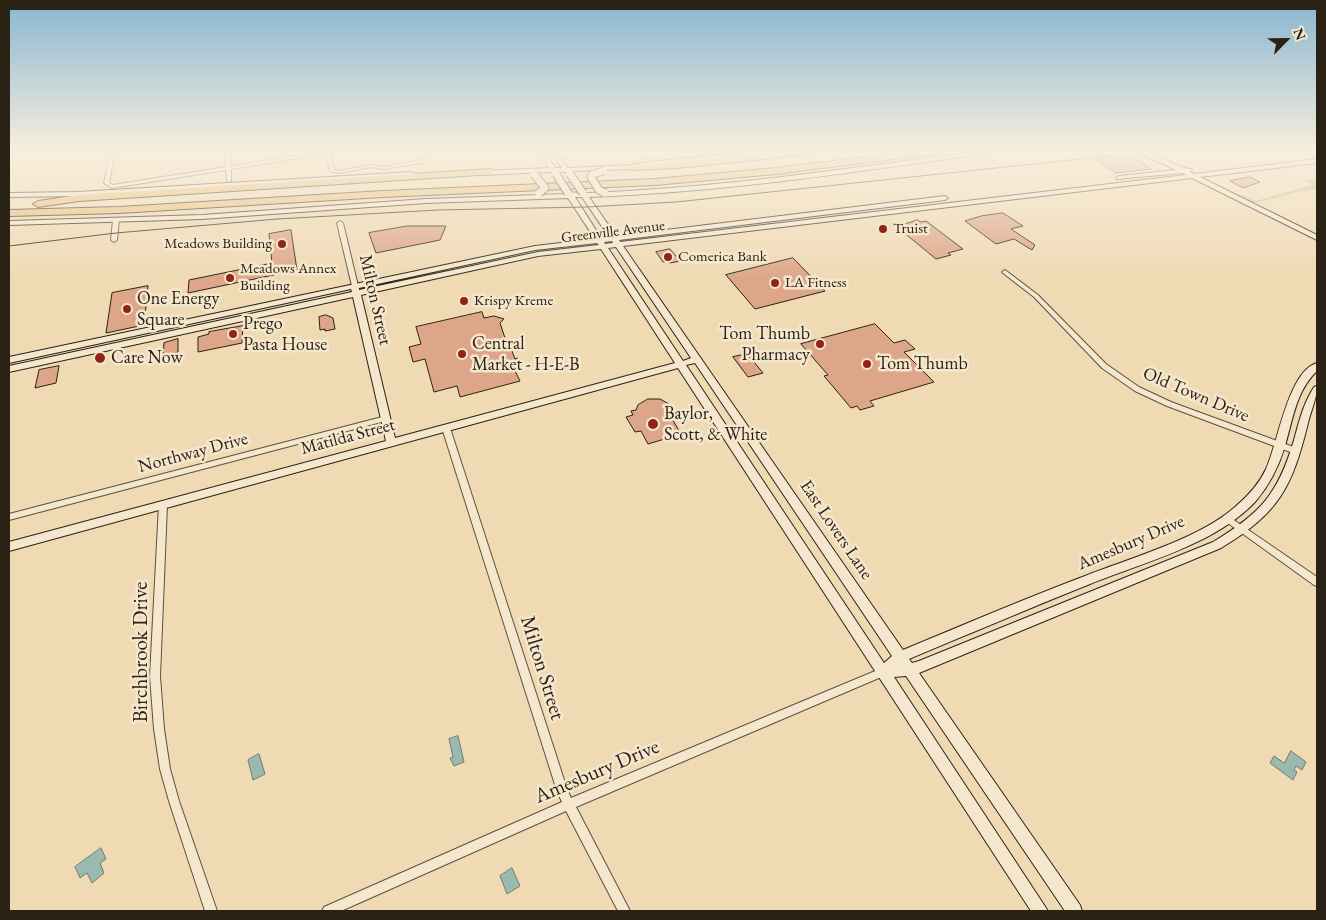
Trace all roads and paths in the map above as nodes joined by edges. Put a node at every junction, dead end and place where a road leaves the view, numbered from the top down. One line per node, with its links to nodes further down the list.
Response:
1 (79, 194): 12 (main road)
2 (143, 194): 19 (highway)
3 (241, 194): 19 (highway)
4 (385, 194): 21 (highway)
5 (534, 194): 15 (main road, bridge)
6 (584, 194): 7 (main road); 13 (main road); 28 (main road, East Lovers Lane)
7 (616, 194)
8 (981, 194): 17 (main road, Greenville Avenue)
9 (1039, 194): 14 (main road, Greenville Avenue)
10 (1223, 194): 30 (main road)
11 (1224, 194): 26 (main road)
12 (9, 195)
13 (569, 195): 15 (main road); 29 (main road)
14 (1020, 196): 20 (main road, Greenville Avenue)
15 (511, 199): 16 (main road)
16 (426, 201): 21 (highway); 23 (main road)
17 (923, 201): 20 (main road); 28 (main road, Greenville Avenue)
18 (9, 204): 19 (highway)
19 (38, 204)
20 (929, 207): 28 (main road, Greenville Avenue)
21 (72, 212): 22 (highway)
22 (9, 213)
23 (116, 220): 24 (main road); 27 (street)
24 (9, 223)
25 (340, 223): 32 (street, Milton Street)
26 (1317, 238)
27 (114, 240)
28 (616, 241): 29 (main road, Greenville Avenue); 35 (main road, East Lovers Lane)
29 (600, 243): 32 (main road, Greenville Avenue); 36 (main road)
30 (1317, 244)
31 (1005, 272): 45 (street, Old Town Drive)
32 (355, 290): 33 (main road, Greenville Avenue); 42 (main road, Milton Street)
33 (88, 347): 34 (main road, Greenville Avenue); 38 (main road, Greenville Avenue)
34 (9, 360)
35 (696, 360): 36 (main road, Matilda Street); 47 (main road, East Lovers Lane)
36 (681, 364): 43 (main road, Matilda Street); 48 (main road)
37 (1317, 366): 39 (main road, Amesbury Drive)
38 (9, 369)
39 (1306, 377): 40 (main road); 45 (main road, Amesbury Drive)
40 (1317, 382)
41 (1317, 389): 46 (main road, Amesbury Drive)
42 (386, 418): 44 (main road, Milton Street); 50 (street, Northway Drive)
43 (446, 428): 44 (main road, Matilda Street); 60 (street, Milton Street)
44 (391, 443): 49 (main road, Matilda Street)
45 (1280, 445): 46 (street, Old Town Drive); 51 (main road, Amesbury Drive)
46 (1296, 451): 52 (main road, Amesbury Drive)
47 (781, 483): 48 (main road); 57 (main road, East Lovers Lane)
48 (763, 490): 59 (main road)
49 (163, 505): 53 (main road, Matilda Street); 61 (street, Birchbrook Drive)
50 (9, 517)
51 (1228, 519): 52 (street); 55 (main road, Amesbury Drive)
52 (1243, 530): 54 (street); 56 (main road, Amesbury Drive)
53 (9, 547)
54 (1317, 582)
55 (1079, 583): 56 (main road); 57 (main road, Amesbury Drive)
56 (1092, 597): 58 (main road, Amesbury Drive)
57 (900, 657): 58 (main road, East Lovers Lane); 59 (main road, Amesbury Drive)
58 (909, 670): 59 (main road, Amesbury Drive); 65 (main road, East Lovers Lane)
59 (883, 672): 60 (street, Amesbury Drive); 64 (main road)
60 (569, 805): 62 (street, Amesbury Drive); 63 (street, Milton Street)
61 (211, 911)
62 (328, 911)
63 (624, 911)
64 (1040, 911)
65 (1074, 911)

